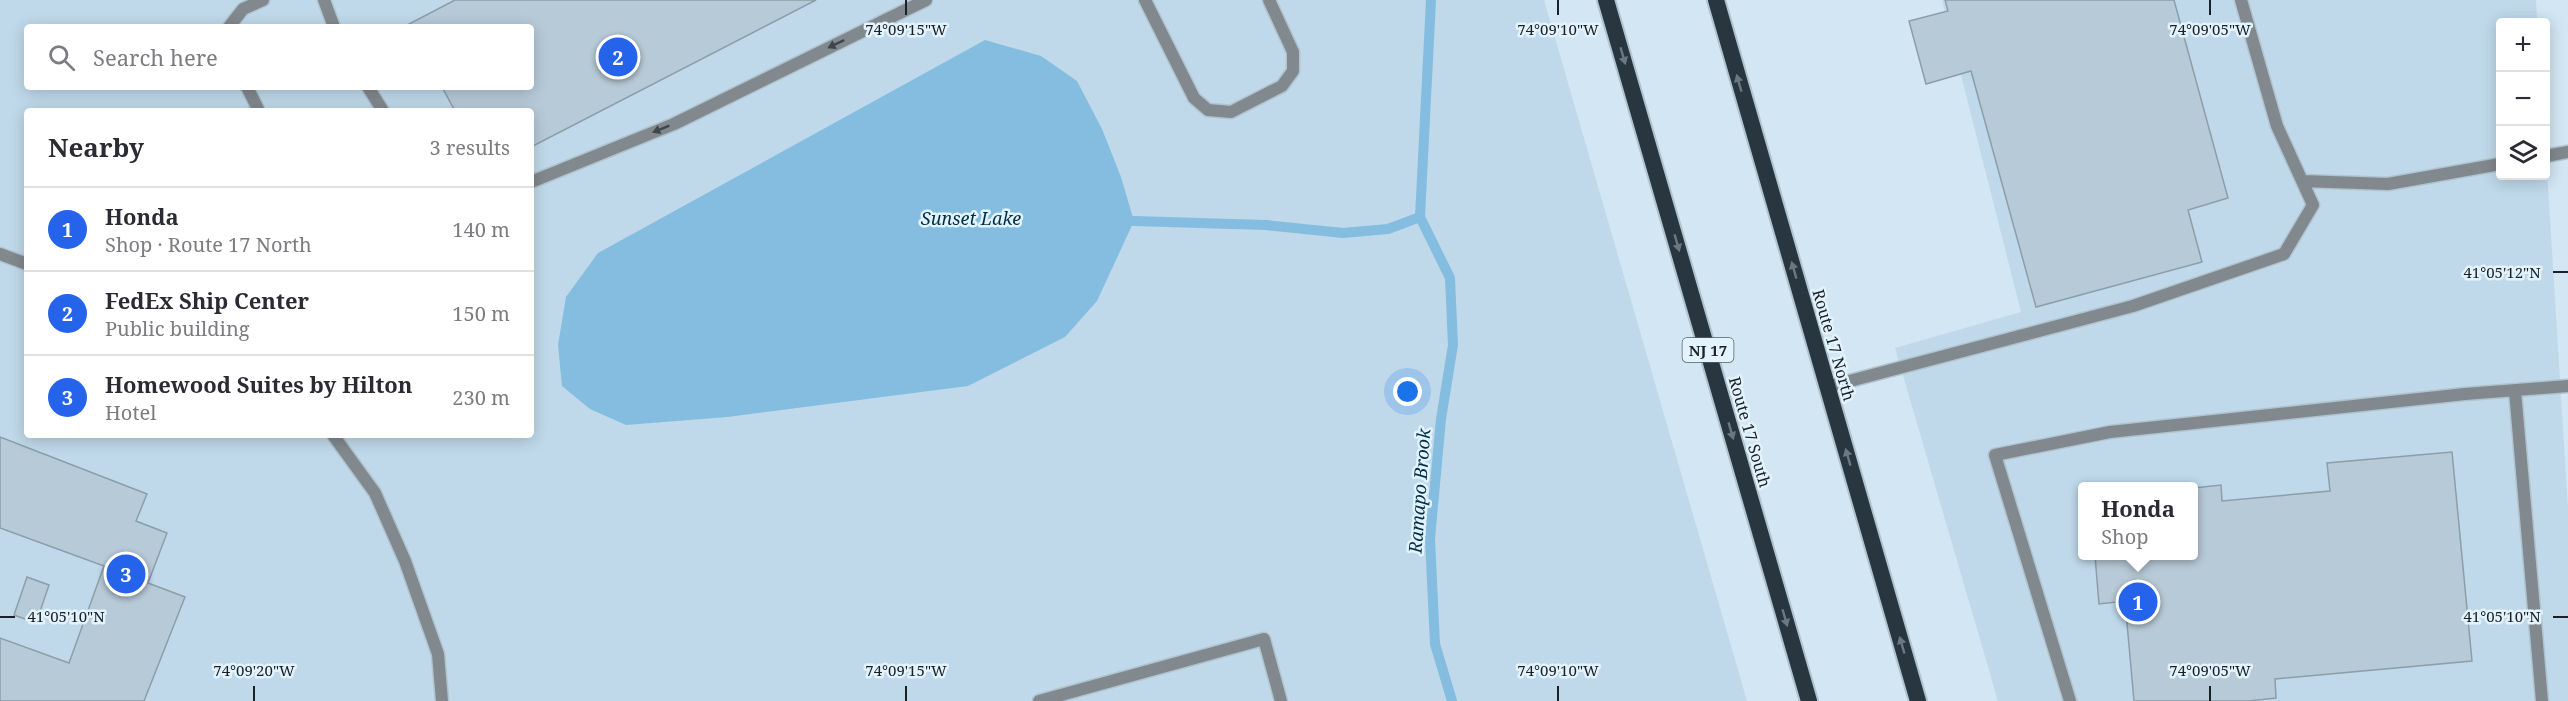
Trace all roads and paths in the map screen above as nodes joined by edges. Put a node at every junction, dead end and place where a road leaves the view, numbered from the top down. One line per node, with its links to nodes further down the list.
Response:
1 (262, 0): 9 (lane)
2 (324, 0): 10 (lane)
3 (926, 0): 18 (lane, one-way to 18)
4 (1145, 0): 5 (lane)
5 (1269, 0)
6 (1606, 0): 29 (highway, Route 17 South / NJ 17, one-way to 29)
7 (1716, 0): 23 (highway, Route 17 North, one-way to 7)
8 (2241, 0): 19 (lane)
9 (231, 24)
10 (333, 24)
11 (248, 90): 13 (lane)
12 (370, 90): 14 (lane)
13 (258, 108)
14 (381, 108)
15 (2568, 152): 16 (lane)
16 (2550, 155)
17 (2496, 165): 19 (lane)
18 (534, 181)
19 (2302, 181): 23 (lane)
20 (0, 254): 21 (lane)
21 (24, 263)
22 (2568, 386): 24 (lane)
23 (1827, 387): 30 (highway, Route 17 North, one-way to 23)
24 (2515, 391): 31 (lane); 32 (lane)
25 (335, 438): 26 (lane)
26 (442, 701)
27 (1039, 701): 28 (lane)
28 (1281, 701)
29 (1809, 701)
30 (1918, 701)
31 (2070, 701)
32 (2542, 701)

